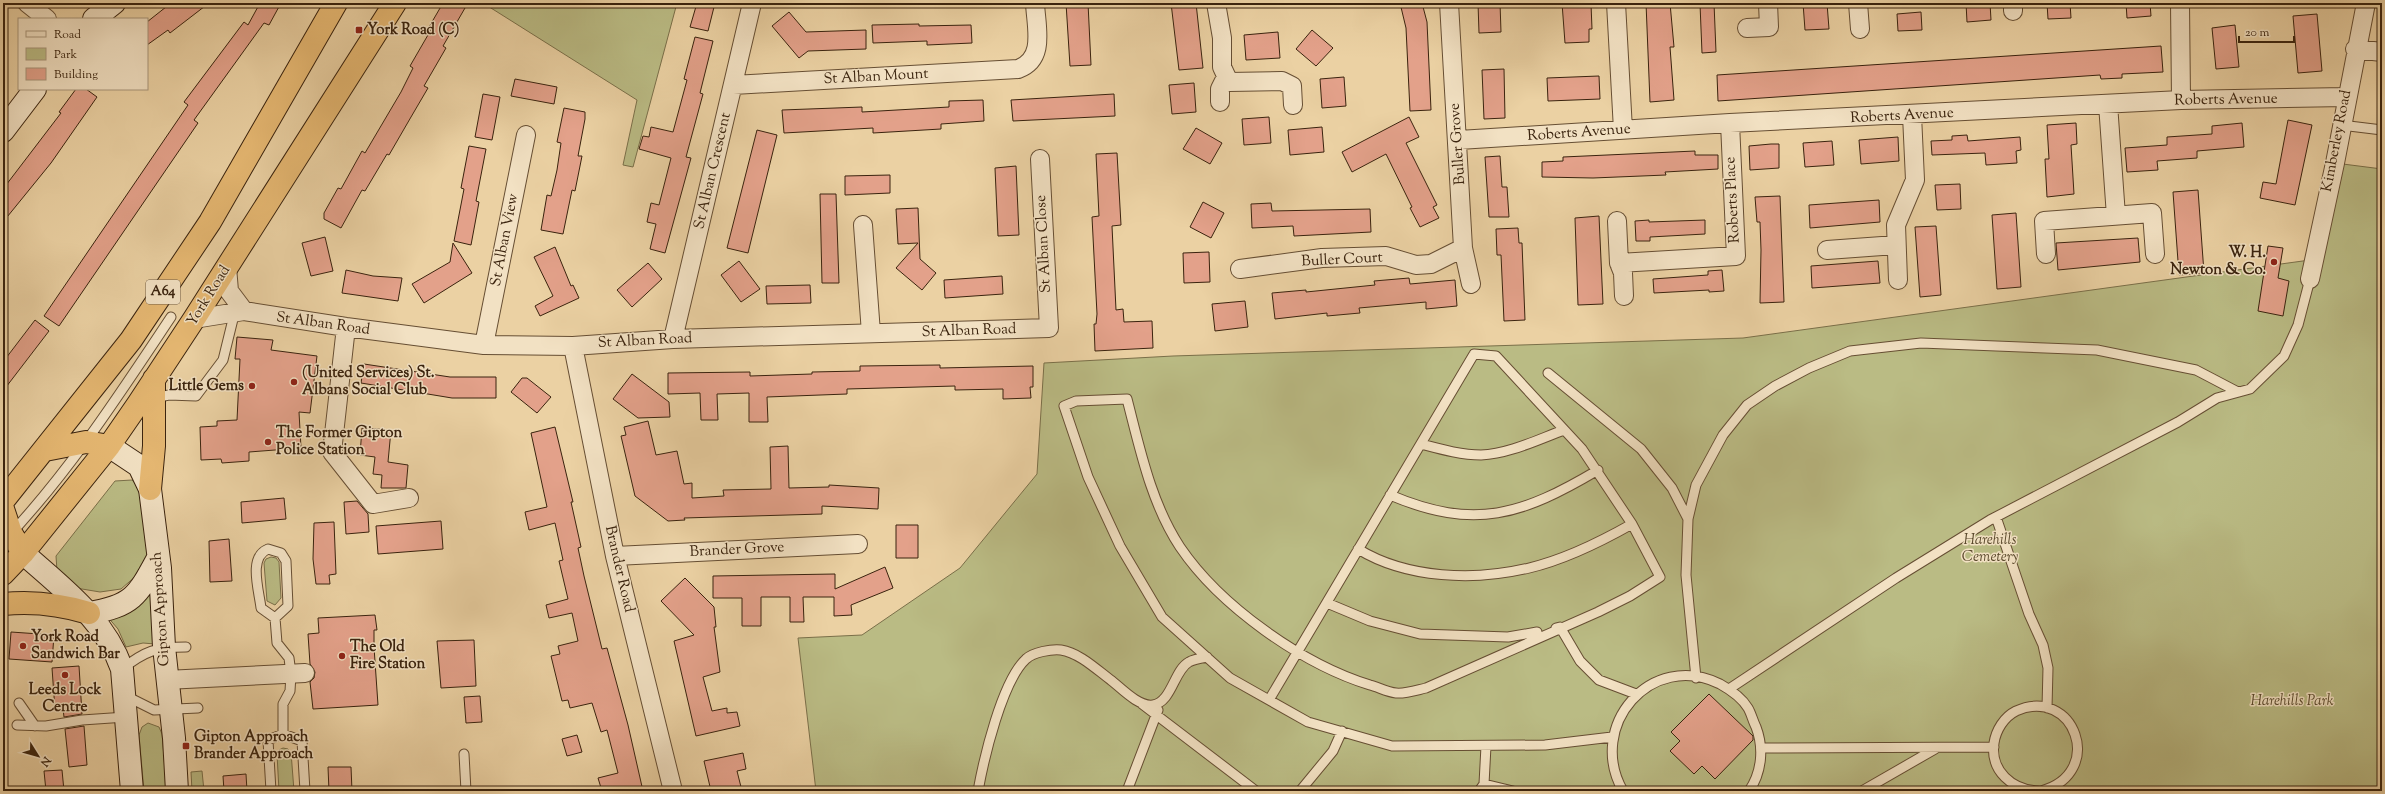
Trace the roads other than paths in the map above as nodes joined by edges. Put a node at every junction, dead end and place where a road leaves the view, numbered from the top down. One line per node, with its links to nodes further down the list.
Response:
1 (27, 3): 14 (street)
2 (114, 3): 15 (street)
3 (336, 3): 68 (highway, A64)
4 (395, 3): 46 (highway, York Road / A64)
5 (752, 3): 21 (street, St Alban Crescent)
6 (1035, 3): 21 (street, St Alban Mount)
7 (1216, 3): 20 (street)
8 (1449, 3): 35 (street, Buller Grove)
9 (1616, 3): 31 (street)
10 (1768, 3): 16 (street)
11 (1858, 3): 17 (street)
12 (2180, 3): 24 (street)
13 (2366, 3): 18 (street, Kimberley Road)
14 (46, 18)
15 (95, 18)
16 (1747, 28)
17 (1860, 29)
18 (2355, 49): 19 (street); 23 (street, Kimberley Road)
19 (2382, 52)
20 (1226, 77): 25 (street); 26 (street)
21 (733, 85): 58 (street, St Alban Crescent)
22 (33, 90): 33 (street)
23 (2346, 98): 24 (street, Roberts Avenue); 30 (street, Kimberley Road)
24 (2181, 100): 27 (street, Roberts Avenue)
25 (1220, 102)
26 (1293, 104)
27 (2108, 104): 28 (street, Roberts Avenue); 37 (street)
28 (1912, 116): 29 (street, Roberts Avenue); 40 (street)
29 (1730, 123): 31 (street, Roberts Avenue); 45 (street, Roberts Place)
30 (2341, 125): 32 (lane); 48 (street, Kimberley Road)
31 (1623, 130): 35 (street, Roberts Avenue)
32 (2382, 130)
33 (3, 131)
34 (526, 135): 59 (street, St Alban View)
35 (1459, 140): 41 (street, Buller Grove)
36 (1040, 159): 56 (street, St Alban Close)
37 (2116, 216): 43 (street); 44 (street)
38 (1617, 221): 45 (street)
39 (863, 225): 57 (street)
40 (1896, 245): 42 (street); 49 (street)
41 (1463, 248): 47 (street, Buller Court); 50 (street, Buller Grove)
42 (1827, 250)
43 (2046, 254)
44 (2155, 254)
45 (1619, 263): 51 (street)
46 (226, 267): 52 (street); 54 (highway, York Road / A64)
47 (1240, 269)
48 (2310, 279): 62 (lane)
49 (1898, 280)
50 (1471, 284)
51 (1624, 296)
52 (239, 310): 54 (street, St Alban Road); 55 (street, St Alban Road); 63 (lane)
53 (171, 316): 65 (lane)
54 (194, 319): 63 (highway, York Road / A64)
55 (346, 327): 59 (street, St Alban Road); 72 (street)
56 (1049, 328): 57 (street, St Alban Road)
57 (871, 333): 58 (street, St Alban Road)
58 (673, 339): 60 (street, St Alban Road)
59 (484, 345): 60 (street, St Alban Road)
60 (573, 346): 82 (street, Brander Road)
61 (1548, 373): 76 (lane)
62 (2238, 392): 75 (lane); 76 (lane)
63 (149, 394): 67 (highway, York Road / A64); 70 (highway)
64 (1564, 430): 66 (lane); 66 (lane); 69 (lane)
65 (86, 442): 67 (highway); 68 (highway); 78 (lane)
66 (1421, 444): 71 (lane)
67 (109, 446): 70 (street, Gipton Approach); 81 (highway, York Road / A64)
68 (45, 450): 73 (highway, A64)
69 (1598, 470): 71 (lane); 77 (lane)
70 (150, 489): 83 (street, Gipton Approach)
71 (1390, 495): 80 (lane)
72 (410, 498)
73 (3, 501)
74 (3, 509): 78 (highway)
75 (1996, 517): 98 (lane); 106 (lane)
76 (1688, 519): 96 (lane)
77 (1632, 524): 80 (lane); 89 (lane)
78 (7, 538): 81 (highway)
79 (858, 544): 82 (street, Brander Grove)
80 (1358, 549): 85 (lane)
81 (23, 553): 84 (highway, York Road / A64); 87 (street)
82 (615, 556): 127 (street, Brander Road)
83 (158, 558): 87 (street); 90 (street, Gipton Approach)
84 (3, 574)
85 (1327, 603): 89 (lane); 92 (lane)
86 (3, 604): 87 (highway)
87 (89, 613): 94 (street)
88 (275, 618): 88 (lane); 95 (lane)
89 (1560, 627): 92 (lane); 99 (lane)
90 (164, 647): 91 (lane); 94 (lane); 97 (street, Gipton Approach)
91 (186, 647)
92 (1298, 652): 93 (lane); 103 (lane)
93 (1207, 657): 102 (lane); 103 (lane)
94 (122, 669): 100 (street)
95 (298, 673): 97 (street); 113 (lane)
96 (1696, 678): 98 (lane); 99 (lane)
97 (166, 680): 107 (street, Gipton Approach)
98 (1729, 689): 117 (lane)
99 (1636, 694): 114 (lane)
100 (124, 695): 107 (lane); 109 (street)
101 (1133, 697): 102 (lane); 108 (lane); 128 (lane)
102 (1163, 700): 108 (lane)
103 (1269, 700): 112 (lane)
104 (19, 702): 111 (lane)
105 (198, 708): 107 (lane)
106 (2047, 708): 116 (lane); 121 (lane)
107 (170, 710): 123 (street, Gipton Approach)
108 (1156, 715): 129 (lane); 130 (lane)
109 (126, 717): 111 (lane); 122 (street)
110 (17, 725): 111 (lane)
111 (35, 726)
112 (1342, 731): 115 (lane); 131 (lane)
113 (283, 734): 124 (lane); 125 (lane)
114 (1612, 737): 115 (lane); 133 (lane)
115 (1486, 746): 120 (lane)
116 (1994, 747): 118 (lane); 136 (lane)
117 (1761, 748): 118 (lane); 134 (lane)
118 (1936, 748): 135 (lane)
119 (464, 754): 126 (lane)
120 (1482, 788): 132 (lane)
121 (2050, 790): 136 (lane)
122 (132, 791)
123 (177, 791)
124 (271, 791)
125 (305, 791)
126 (466, 791)
127 (673, 791)
128 (978, 791)
129 (1127, 791)
130 (1256, 791)
131 (1300, 791)
132 (1513, 791)
133 (1623, 791)
134 (1749, 791)
135 (1862, 791)
136 (2040, 791)

